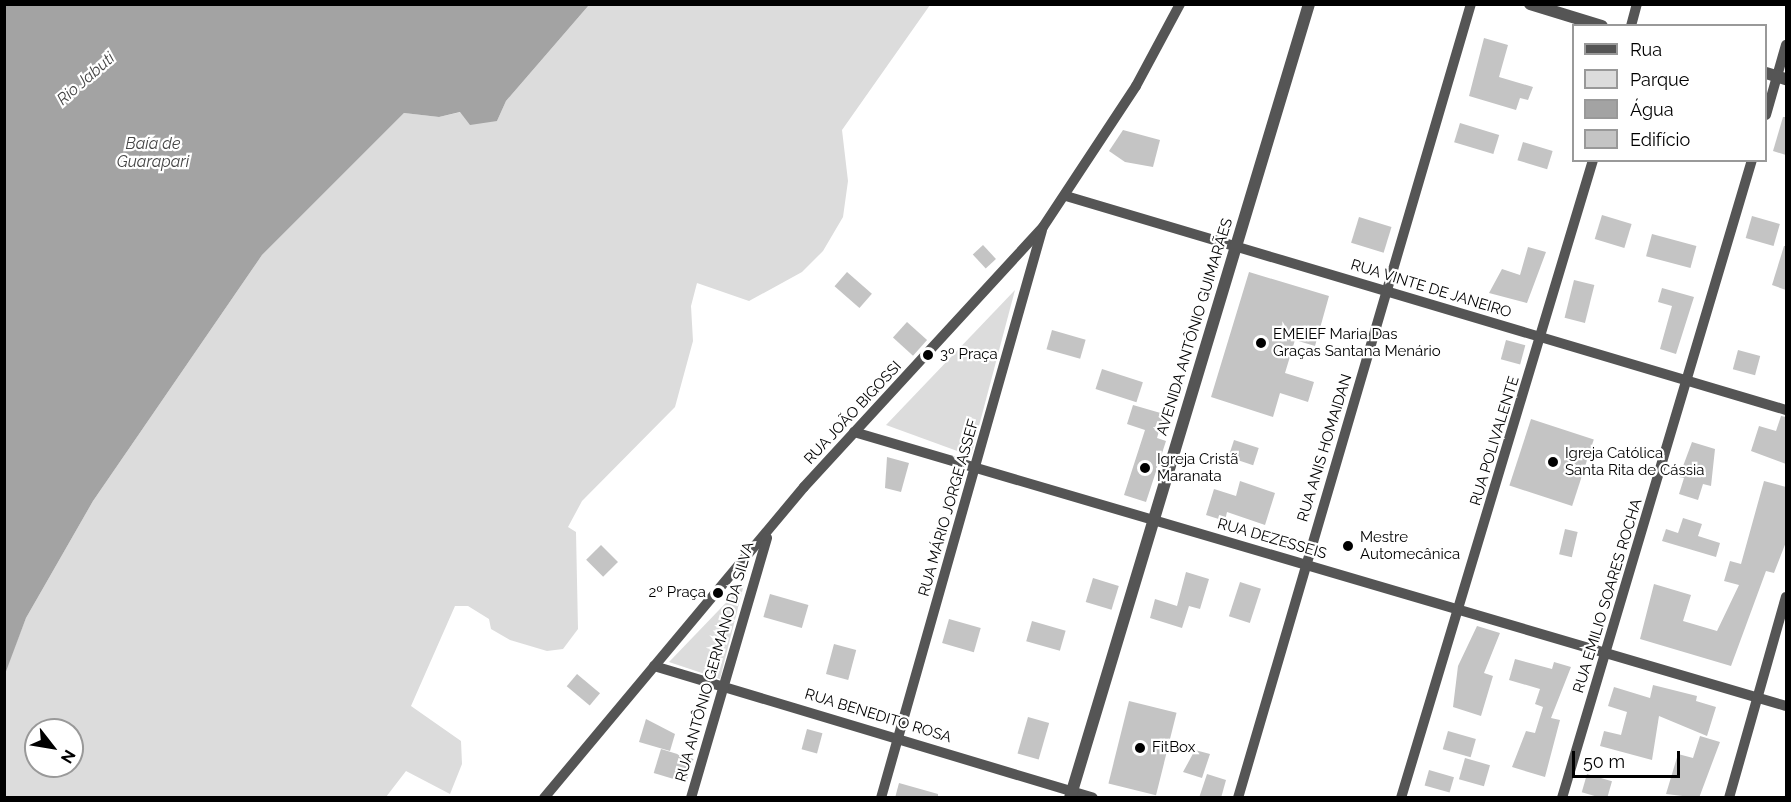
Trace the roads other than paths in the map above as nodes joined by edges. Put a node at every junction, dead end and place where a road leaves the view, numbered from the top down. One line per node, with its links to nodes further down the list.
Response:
1 (1180, 4): 13 (street, RUA JOÃO BIGOSSI)
2 (1309, 4): 15 (street, AVENIDA ANTÔNIO GUIMARÃES)
3 (1472, 4): 16 (street, RUA ANIS HOMAIDAN)
4 (1530, 4): 6 (street)
5 (1637, 4): 7 (street)
6 (1595, 24)
7 (1632, 24)
8 (1786, 45): 9 (street)
9 (1776, 76): 10 (street)
10 (1767, 112)
11 (1592, 162): 17 (street, RUA POLIVALENTE)
12 (1751, 162): 18 (street, RUA EMILIO SOARES ROCHA)
13 (1066, 196): 14 (street, RUA JOÃO BIGOSSI); 15 (street, RUA VINTE DE JANEIRO)
14 (1043, 227): 20 (street, RUA JOÃO BIGOSSI); 21 (street, RUA MÁRIO JORGE ASSEF)
15 (1234, 246): 16 (street, RUA VINTE DE JANEIRO); 22 (street, AVENIDA ANTÔNIO GUIMARÃES)
16 (1389, 292): 17 (street, RUA VINTE DE JANEIRO); 24 (street, RUA ANIS HOMAIDAN)
17 (1542, 338): 18 (street, RUA VINTE DE JANEIRO); 26 (street, RUA POLIVALENTE)
18 (1688, 381): 19 (street, RUA VINTE DE JANEIRO); 27 (street, RUA EMILIO SOARES ROCHA)
19 (1786, 411)
20 (854, 432): 21 (street, RUA DEZESSEIS); 23 (street, RUA JOÃO BIGOSSI)
21 (976, 468): 22 (street, RUA DEZESSEIS); 32 (street, RUA MÁRIO JORGE ASSEF)
22 (1152, 520): 24 (street, RUA DEZESSEIS); 33 (street, AVENIDA ANTÔNIO GUIMARÃES)
23 (768, 535): 28 (street, RUA JOÃO BIGOSSI); 29 (street, RUA ANTÔNIO GERMANO DA SILVA)
24 (1305, 564): 26 (street, RUA DEZESSEIS); 38 (street, RUA ANIS HOMAIDAN)
25 (1786, 597): 30 (street)
26 (1458, 609): 27 (street, RUA DEZESSEIS); 39 (street, RUA POLIVALENTE)
27 (1606, 653): 30 (street, RUA DEZESSEIS); 40 (street, RUA EMILIO SOARES ROCHA)
28 (654, 666): 29 (street, RUA BENEDITO ROSA); 34 (street, RUA JOÃO BIGOSSI)
29 (724, 687): 32 (street, RUA BENEDITO ROSA); 35 (street, RUA ANTÔNIO GERMANO DA SILVA)
30 (1758, 697): 31 (street, RUA DEZESSEIS); 41 (street)
31 (1786, 706)
32 (899, 738): 33 (street, RUA BENEDITO ROSA); 36 (street, RUA MÁRIO JORGE ASSEF)
33 (1071, 794): 37 (street, RUA BENEDITO ROSA)
34 (544, 798)
35 (691, 798)
36 (881, 798)
37 (1093, 798)
38 (1238, 798)
39 (1401, 798)
40 (1562, 798)
41 (1729, 798)

